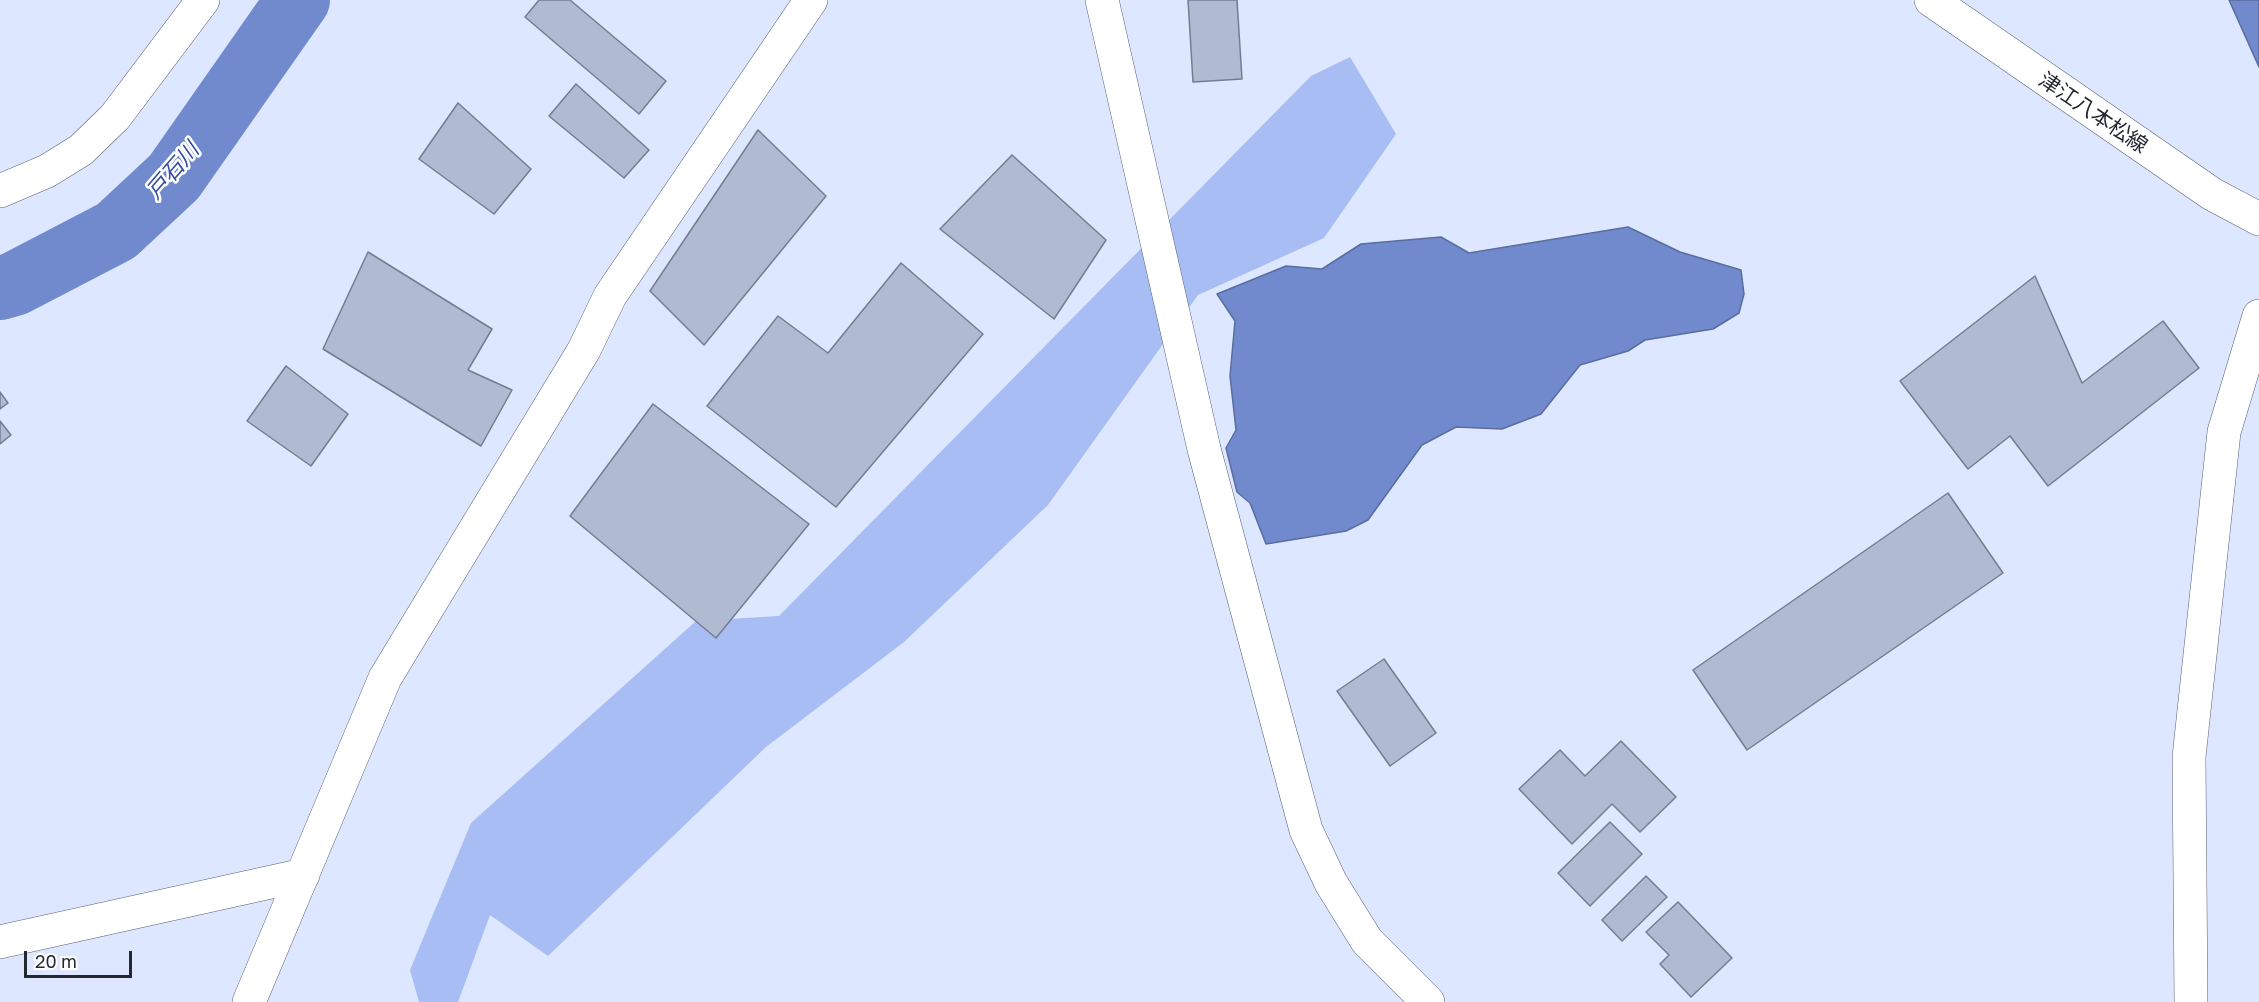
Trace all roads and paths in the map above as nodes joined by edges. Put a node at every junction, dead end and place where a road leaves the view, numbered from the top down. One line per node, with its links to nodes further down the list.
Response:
1 (202, 0): 5 (street)
2 (811, 0): 8 (street)
3 (1102, 0): 11 (street)
4 (1931, 0): 6 (street, 津江八本松線)
5 (0, 190)
6 (2259, 219)
7 (2259, 316): 12 (street)
8 (303, 875): 9 (street); 10 (street)
9 (0, 942)
10 (249, 1002)
11 (1428, 1002)
12 (2191, 1002)

